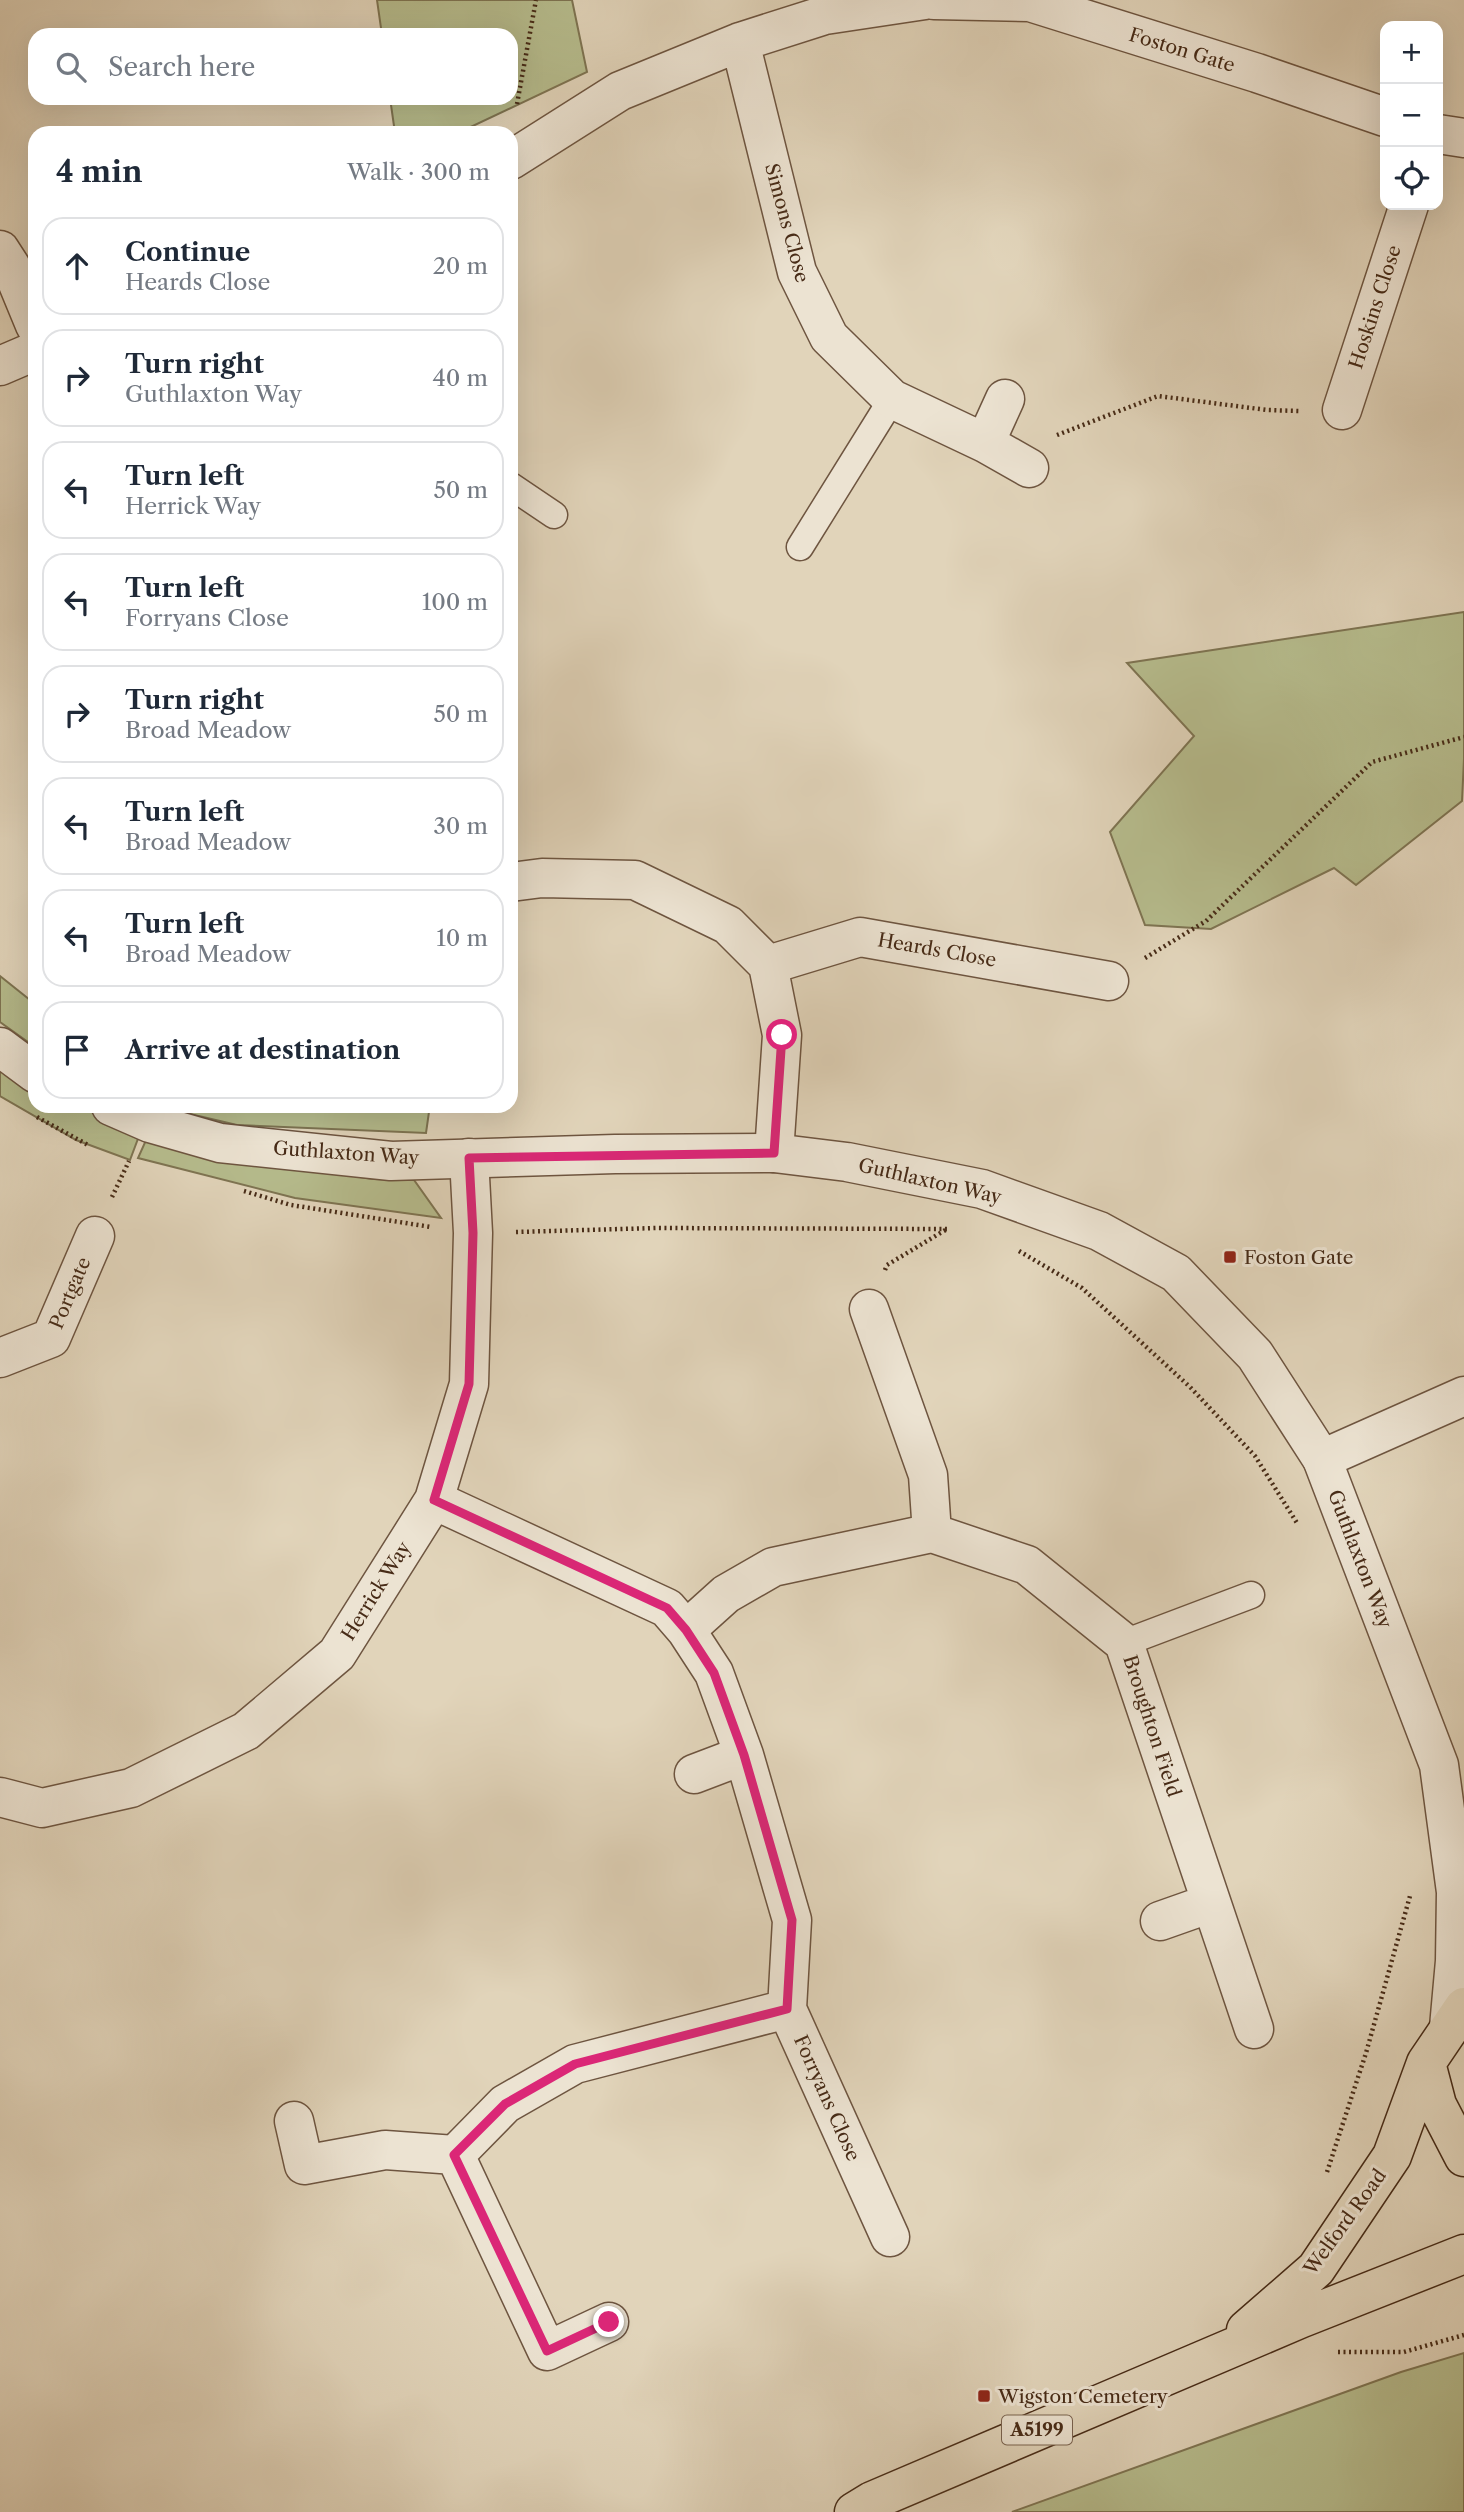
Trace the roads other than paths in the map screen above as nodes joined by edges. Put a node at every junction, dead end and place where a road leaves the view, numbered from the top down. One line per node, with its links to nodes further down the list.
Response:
1 (925, 0): 3 (street)
2 (934, 0): 4 (street, Foston Gate)
3 (740, 42): 7 (street); 13 (street, Simons Close)
4 (1380, 115)
5 (1443, 135): 6 (street)
6 (1464, 138)
7 (518, 156)
8 (1407, 210): 15 (street, Hoskins Close)
9 (0, 250): 10 (street)
10 (28, 308)
11 (28, 354): 12 (street)
12 (0, 366)
13 (892, 399): 16 (street, Simons Close); 20 (lane)
14 (1005, 399): 16 (street)
15 (1342, 410)
16 (985, 443): 17 (street, Simons Close)
17 (1029, 468)
18 (518, 491): 19 (lane)
19 (554, 516)
20 (800, 547)
21 (518, 882): 22 (street)
22 (768, 965): 23 (street, Heards Close); 27 (street)
23 (1109, 981)
24 (0, 1047): 25 (street)
25 (28, 1068)
26 (127, 1113): 28 (street, Guthlaxton Way)
27 (774, 1153): 28 (street, Guthlaxton Way); 33 (street, Guthlaxton Way)
28 (469, 1158): 34 (street, Herrick Way)
29 (94, 1236): 31 (street, Portgate)
30 (869, 1309): 35 (street)
31 (0, 1358)
32 (1464, 1396): 33 (street)
33 (1322, 1459): 40 (street, Guthlaxton Way)
34 (434, 1500): 37 (street, Forryans Close); 43 (street, Herrick Way)
35 (932, 1533): 37 (street); 38 (street, Broughton Field)
36 (1251, 1595): 38 (lane)
37 (686, 1630): 39 (street, Forryans Close)
38 (1124, 1643): 44 (street, Broughton Field)
39 (744, 1755): 41 (street); 46 (street, Forryans Close)
40 (1439, 1765): 42 (street, Guthlaxton Way); 47 (street, Guthlaxton Way)
41 (694, 1774)
42 (1464, 1794)
43 (0, 1797)
44 (1210, 1903): 45 (street); 48 (street, Broughton Field)
45 (1160, 1921)
46 (787, 2009): 51 (street); 53 (street, Forryans Close)
47 (1457, 2017): 49 (main road, Welford Road)
48 (1254, 2029)
49 (1426, 2063): 52 (main road); 56 (main road, Welford Road / A5199)
50 (294, 2121): 51 (street)
51 (454, 2155): 55 (street)
52 (1464, 2157)
53 (890, 2237)
54 (1464, 2254): 56 (main road, Welford Road / A5199)
55 (609, 2322)
56 (1221, 2352): 57 (main road, Welford Road / A5199)
57 (855, 2512)

